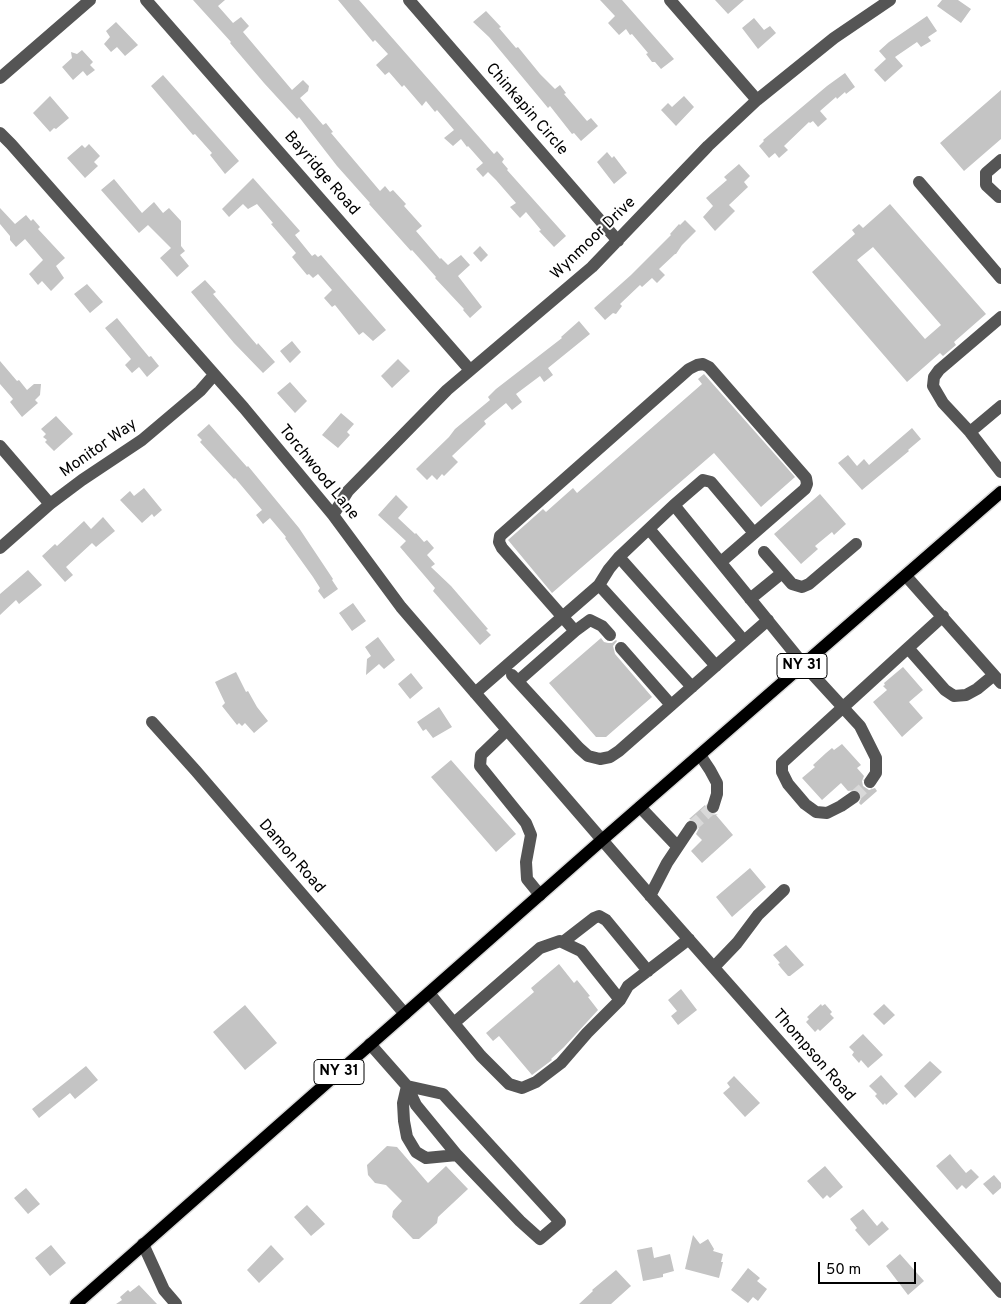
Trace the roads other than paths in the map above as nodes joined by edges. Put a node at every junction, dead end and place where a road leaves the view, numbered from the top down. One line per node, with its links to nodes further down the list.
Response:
1 (90, 0): 6 (street)
2 (146, 0): 15 (street, Bayridge Road)
3 (409, 0): 12 (street, Chinkapin Circle)
4 (670, 0): 7 (street)
5 (890, 0): 7 (street, Wynmoor Drive)
6 (0, 78)
7 (757, 100): 12 (street, Wynmoor Drive)
8 (0, 133): 16 (street, Torchwood Lane)
9 (1001, 160): 11 (street)
10 (919, 182): 13 (street)
11 (1001, 196)
12 (618, 241): 15 (street, Wynmoor Drive)
13 (1001, 278)
14 (1001, 317): 18 (street)
15 (470, 370): 24 (street, Wynmoor Drive)
16 (214, 374): 22 (street, Monitor Way); 24 (street, Torchwood Lane)
17 (1001, 406): 18 (street)
18 (970, 432): 20 (street)
19 (0, 446): 22 (street)
20 (1001, 472)
21 (1001, 492): 33 (main road, NY 31)
22 (50, 504): 28 (street, Monitor Way)
23 (674, 505): 25 (street); 26 (street); 31 (street)
24 (333, 515): 50 (street, Torchwood Lane)
25 (649, 529): 30 (street); 41 (street)
26 (754, 533): 31 (street); 36 (street)
27 (856, 544): 32 (street)
28 (0, 548)
29 (764, 552): 32 (street)
30 (619, 557): 34 (street); 46 (street)
31 (720, 562): 35 (street)
32 (782, 573): 35 (street)
33 (906, 576): 37 (street); 44 (main road, NY 31)
34 (599, 585): 36 (street); 49 (street)
35 (750, 599): 38 (street)
36 (563, 616): 39 (street); 45 (street)
37 (943, 616): 43 (street); 47 (street)
38 (768, 620): 41 (street); 44 (street)
39 (575, 631): 40 (street); 48 (street)
40 (610, 635)
41 (744, 641): 46 (street)
42 (621, 648): 51 (street)
43 (908, 648): 47 (street); 52 (street)
44 (804, 664): 52 (street); 55 (main road, NY 31)
45 (505, 666): 48 (street); 50 (street)
46 (716, 666): 49 (street)
47 (998, 679)
48 (518, 681): 51 (street)
49 (692, 686): 51 (street)
50 (475, 693): 54 (street, Torchwood Lane)
51 (671, 705)
52 (843, 707): 56 (street); 57 (street)
53 (152, 722): 72 (street, Damon Road)
54 (507, 730): 61 (street, Torchwood Lane); 64 (street)
55 (700, 755): 58 (main road, NY 31); 59 (street)
56 (870, 782)
57 (854, 797)
58 (640, 807): 61 (main road, NY 31); 62 (street)
59 (713, 807)
60 (691, 827): 62 (street)
61 (602, 840): 64 (main road, NY 31); 65 (street, Thompson Road)
62 (677, 846): 65 (street)
63 (784, 890): 68 (street)
64 (540, 895): 70 (main road, NY 31)
65 (650, 896): 66 (street, Thompson Road)
66 (689, 939): 68 (street, Thompson Road); 69 (street)
67 (564, 942): 69 (street); 71 (street); 73 (street)
68 (714, 967): 78 (street, Thompson Road)
69 (648, 970): 71 (street)
70 (428, 993): 72 (main road, NY 31); 73 (street)
71 (620, 1000): 73 (street)
72 (404, 1014): 74 (main road, NY 31)
73 (454, 1022)
74 (370, 1044): 75 (street); 77 (main road, NY 31)
75 (408, 1086): 76 (street); 76 (street); 76 (street)
76 (457, 1156)
77 (143, 1244): 79 (main road, NY 31); 80 (street)
78 (1001, 1292)
79 (76, 1304)
80 (176, 1304)

